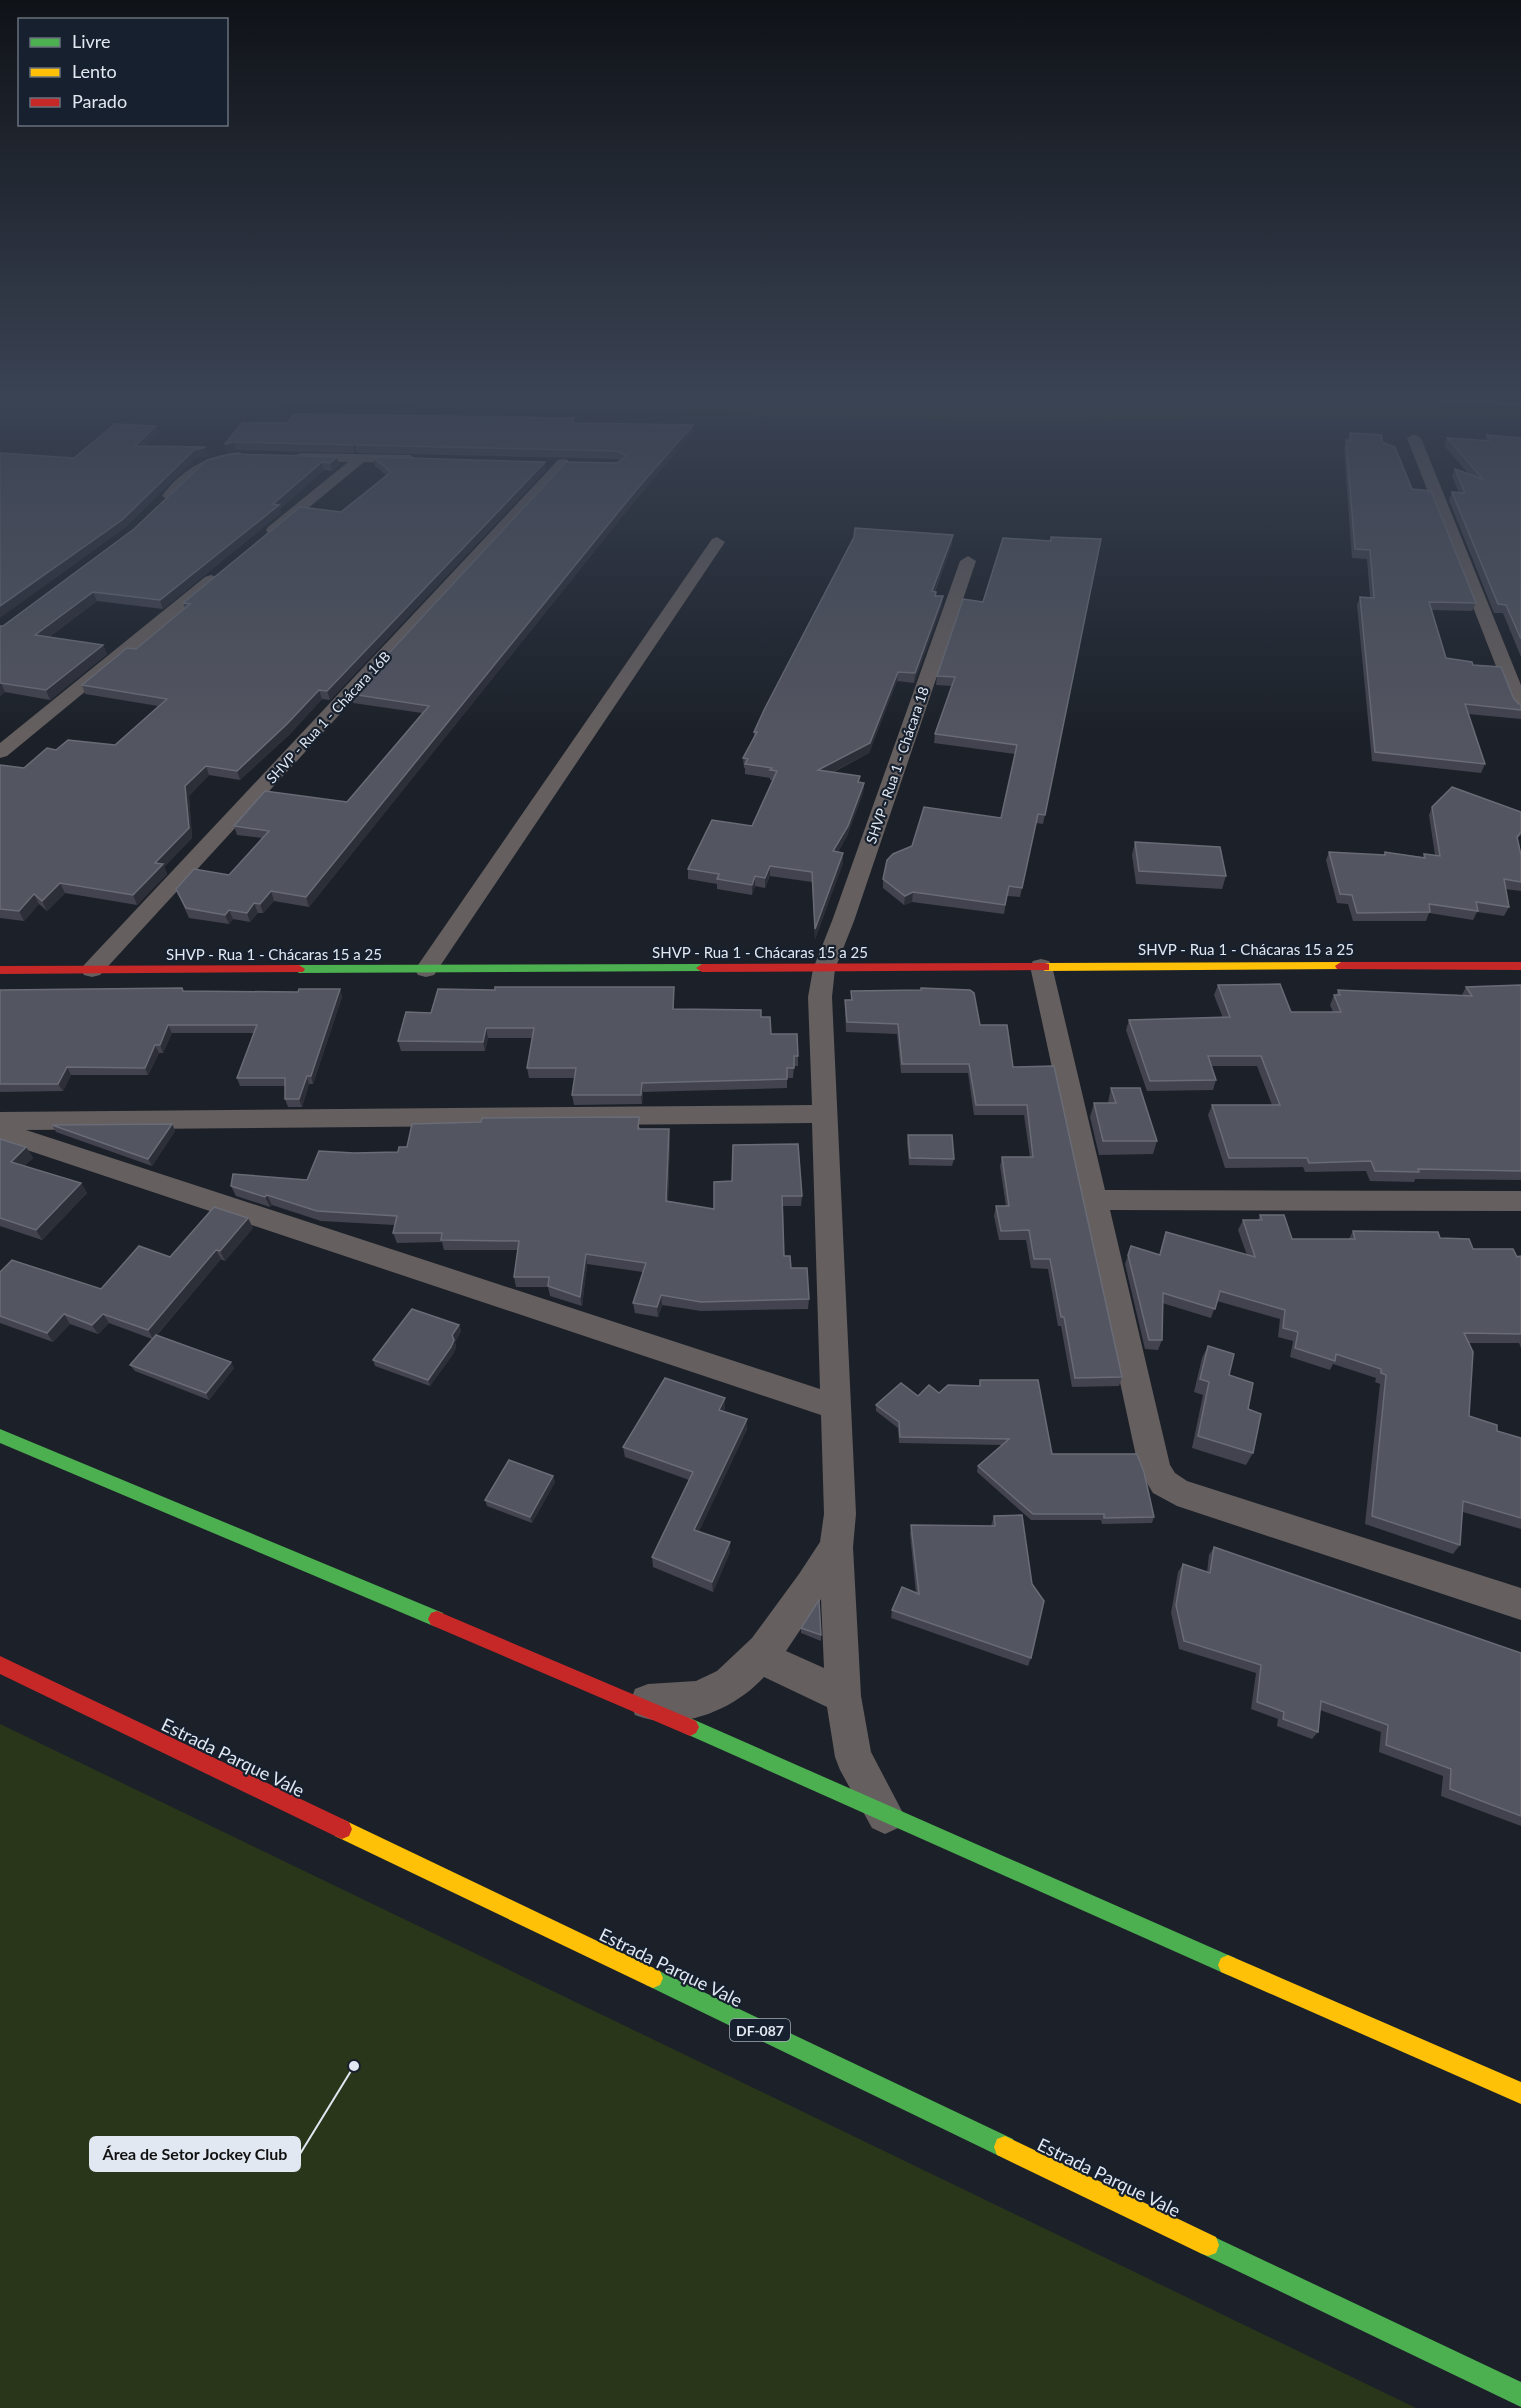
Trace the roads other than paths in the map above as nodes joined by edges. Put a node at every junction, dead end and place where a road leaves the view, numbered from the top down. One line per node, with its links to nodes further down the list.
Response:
1 (298, 509): 4 (street)
2 (524, 509): 14 (street, SHVP - Rua 1 - Chácara 16B)
3 (1442, 509): 8 (street)
4 (259, 541)
5 (717, 542): 15 (street)
6 (969, 561): 12 (street, SHVP - Rua 1 - Chácara 18)
7 (222, 571): 9 (street)
8 (1521, 707)
9 (0, 752)
10 (1041, 966): 11 (main road, SHVP - Rua 1 - Chácaras 15 a 25); 12 (main road, SHVP - Rua 1 - Chácaras 15 a 25); 19 (street)
11 (1521, 966)
12 (824, 969): 15 (main road, SHVP - Rua 1 - Chácaras 15 a 25); 16 (street, SHVP - Rua 1 - Chácara 18)
13 (0, 970): 14 (main road, SHVP - Rua 1 - Chácaras 15 a 25)
14 (92, 970): 15 (main road, SHVP - Rua 1 - Chácaras 15 a 25)
15 (426, 970)
16 (824, 1114): 17 (street); 21 (street, SHVP - Rua 1 - Chácara 18)
17 (0, 1121)
18 (0, 1131): 21 (street)
19 (1093, 1200): 20 (street); 24 (street)
20 (1521, 1201)
21 (835, 1407): 23 (street, SHVP - Rua 1 - Chácara 18)
22 (0, 1436): 28 (main road)
23 (836, 1547): 25 (street); 27 (street, SHVP - Rua 1 - Chácara 18)
24 (1521, 1604)
25 (759, 1656): 27 (street); 28 (street)
26 (0, 1665): 31 (main road, Estrada Parque Vale / DF-087)
27 (843, 1696): 29 (street, SHVP - Rua 1 - Chácara 18)
28 (635, 1702): 29 (main road)
29 (885, 1815): 30 (main road)
30 (1521, 2093)
31 (1521, 2395)

